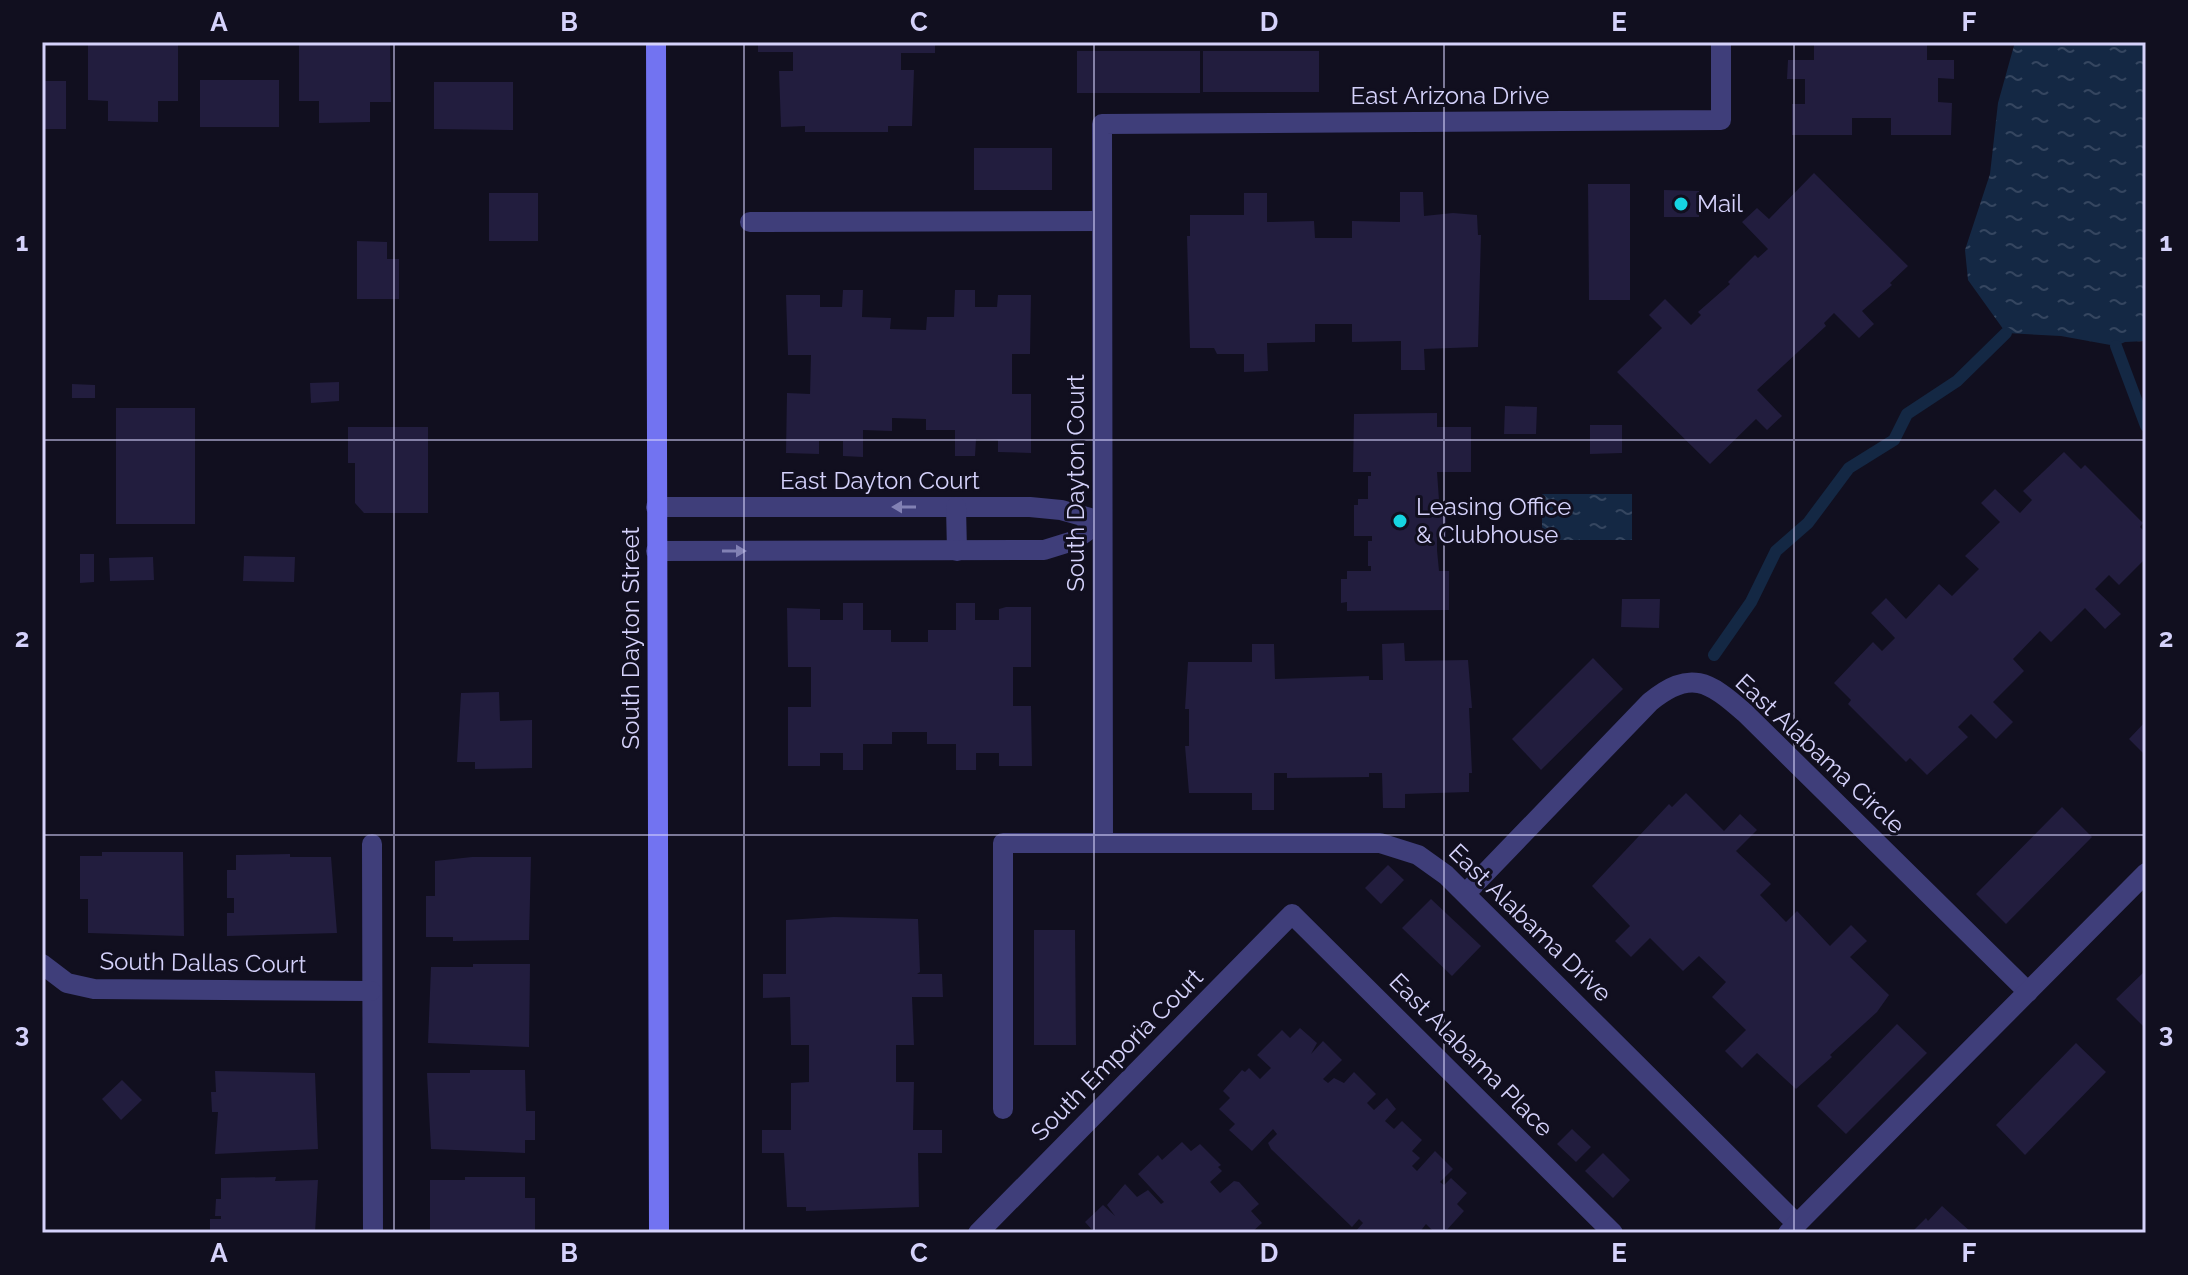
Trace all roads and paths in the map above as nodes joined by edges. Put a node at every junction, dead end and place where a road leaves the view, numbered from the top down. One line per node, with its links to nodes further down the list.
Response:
1 (656, 42): 6 (street, South Dayton Street)
2 (1721, 42): 3 (street, East Arizona Drive)
3 (1102, 124): 4 (street, South Dayton Court)
4 (1101, 221): 5 (street); 8 (street, South Dayton Court)
5 (750, 222)
6 (656, 507): 7 (street, East Dayton Court, one-way to 6); 9 (street, South Dayton Street)
7 (956, 507): 8 (street, East Dayton Court); 10 (street)
8 (1101, 521): 10 (street); 11 (street, South Dayton Court)
9 (656, 551): 10 (street, one-way to 10); 22 (street, South Dayton Street)
10 (957, 551)
11 (1103, 843): 14 (street, East Alabama Drive); 19 (street, East Alabama Drive)
12 (372, 844): 17 (street)
13 (2146, 873): 18 (street, East Alabama Drive)
14 (1466, 893): 18 (street, East Alabama Circle); 20 (street, East Alabama Drive)
15 (1292, 914): 23 (street, South Emporia Court); 24 (street, East Alabama Place)
16 (42, 964): 17 (street, South Dallas Court)
17 (371, 991): 21 (street)
18 (2028, 992): 20 (street, East Alabama Drive)
19 (1003, 1109)
20 (1793, 1228)
21 (373, 1233)
22 (659, 1233)
23 (978, 1233)
24 (1613, 1233)

